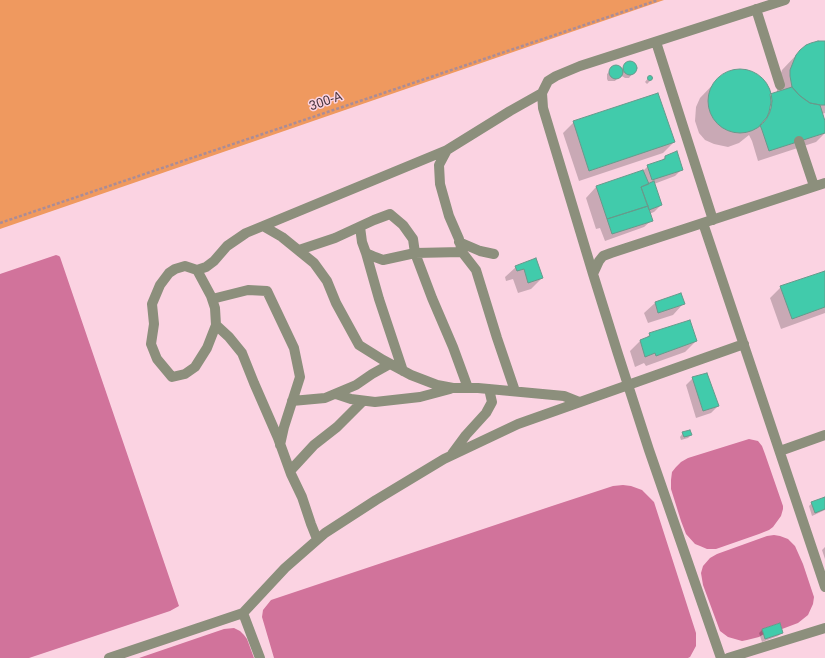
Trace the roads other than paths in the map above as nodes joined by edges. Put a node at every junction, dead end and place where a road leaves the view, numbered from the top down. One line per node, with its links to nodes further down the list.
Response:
1 (785, 0): 2 (lane)
2 (756, 10): 3 (lane); 4 (lane)
3 (656, 42): 5 (lane); 10 (lane)
4 (780, 85)
5 (542, 93): 7 (lane); 19 (lane)
6 (799, 141): 9 (lane)
7 (447, 150): 11 (lane); 13 (lane)
8 (825, 183): 9 (lane)
9 (814, 186): 10 (lane)
10 (708, 221): 19 (lane); 22 (lane)
11 (263, 226): 14 (lane); 18 (lane)
12 (360, 227): 14 (lane); 15 (lane); 16 (lane)
13 (461, 247): 16 (lane); 17 (lane); 29 (lane)
14 (299, 250): 23 (lane)
15 (366, 253): 16 (lane); 24 (lane)
16 (416, 253): 27 (lane)
17 (494, 254)
18 (197, 270): 20 (lane); 21 (lane)
19 (593, 274): 25 (lane)
20 (212, 299): 21 (lane); 31 (lane)
21 (216, 325): 35 (lane)
22 (744, 344): 25 (lane); 36 (lane)
23 (390, 364): 24 (lane); 30 (lane)
24 (403, 371): 26 (lane)
25 (628, 385): 33 (lane); 45 (lane)
26 (454, 388): 27 (lane); 32 (lane)
27 (468, 388): 28 (lane)
28 (489, 389): 29 (lane); 37 (lane)
29 (515, 391): 33 (lane)
30 (336, 394): 31 (lane); 32 (lane)
31 (292, 401): 35 (lane)
32 (363, 401): 38 (lane)
33 (579, 402): 37 (lane)
34 (825, 435): 36 (lane)
35 (280, 445): 38 (lane)
36 (780, 451): 40 (lane)
37 (450, 456): 39 (lane)
38 (290, 470): 39 (lane)
39 (317, 539): 41 (lane)
40 (825, 586)
41 (243, 612): 43 (lane); 44 (lane)
42 (825, 628): 46 (lane)
43 (110, 658)
44 (260, 658)
45 (721, 658)
46 (728, 658)

